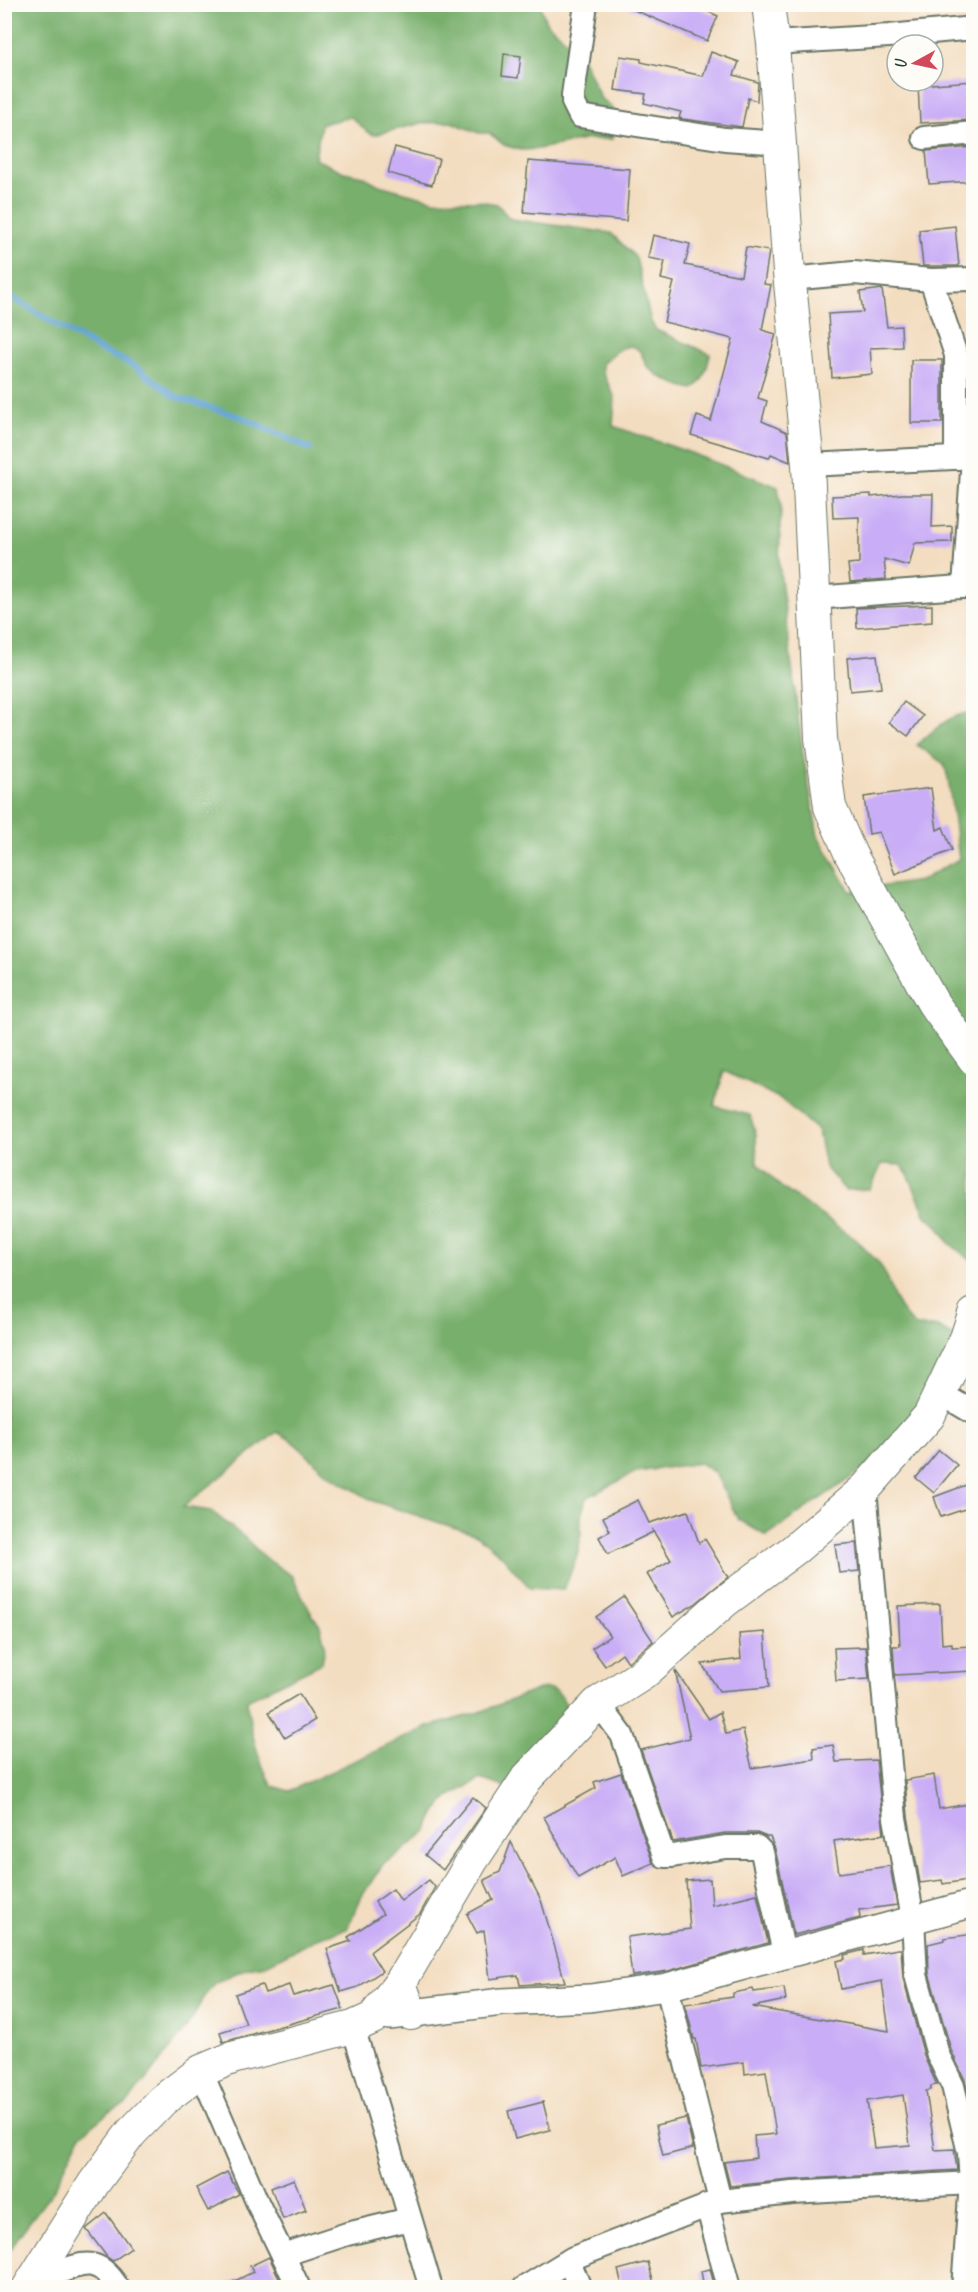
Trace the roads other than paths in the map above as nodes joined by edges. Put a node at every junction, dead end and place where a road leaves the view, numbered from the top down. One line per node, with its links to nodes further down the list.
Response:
1 (586, 4): 7 (street)
2 (763, 6): 4 (main road)
3 (974, 27): 4 (street)
4 (773, 43): 7 (main road)
5 (974, 133): 6 (street)
6 (924, 138)
7 (780, 143): 8 (main road)
8 (790, 279): 10 (street); 12 (main road)
9 (974, 279): 10 (street)
10 (931, 280): 11 (street)
11 (968, 457): 12 (street); 13 (street)
12 (808, 465): 14 (main road)
13 (969, 587): 14 (street)
14 (814, 598): 15 (main road)
15 (974, 1059)
16 (974, 1314): 17 (main road)
17 (940, 1393): 18 (street); 19 (main road)
18 (974, 1413)
19 (865, 1489): 20 (main road); 22 (street)
20 (598, 1703): 23 (street); 24 (main road)
21 (974, 1903): 22 (street)
22 (913, 1919): 23 (street); 29 (street)
23 (784, 1954): 25 (street)
24 (400, 1983): 26 (main road); 27 (main road)
25 (667, 1987): 26 (street); 30 (street)
26 (411, 2013): 27 (street)
27 (363, 2022): 28 (main road); 31 (street)
28 (201, 2071): 32 (street); 34 (main road)
29 (971, 2182): 30 (street); 41 (street)
30 (714, 2203): 33 (street); 40 (street)
31 (410, 2219): 32 (street); 37 (street)
32 (283, 2255): 36 (street)
33 (569, 2260): 38 (street); 39 (street)
34 (32, 2280): 35 (street)
35 (118, 2288)
36 (299, 2288)
37 (431, 2288)
38 (524, 2288)
39 (580, 2288)
40 (729, 2288)
41 (963, 2288)

